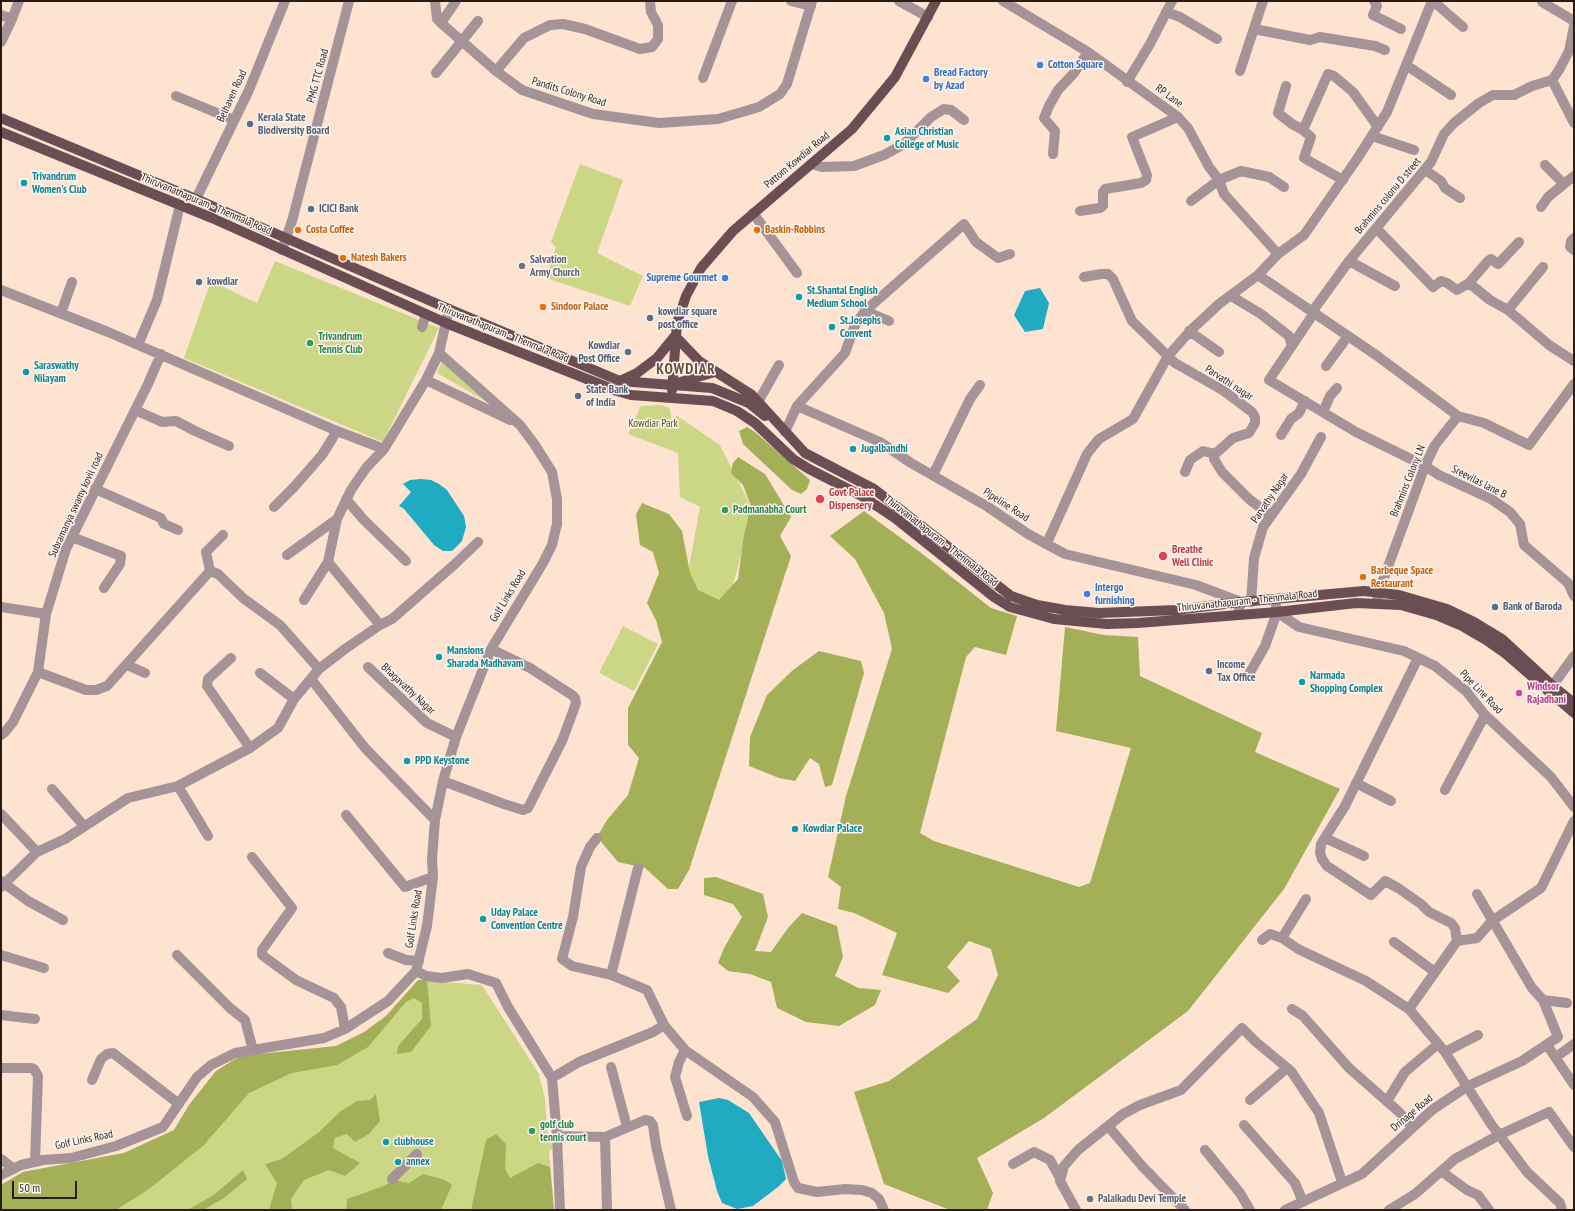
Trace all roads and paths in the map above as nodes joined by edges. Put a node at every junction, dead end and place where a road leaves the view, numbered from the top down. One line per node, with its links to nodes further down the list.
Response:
1 (19, 1): 21 (street)
2 (285, 1): 46 (street, Belhaven Road)
3 (349, 1): 71 (street, PMG TTC Road)
4 (435, 1): 24 (street)
5 (456, 1): 24 (street)
6 (650, 1): 35 (street)
7 (732, 1): 38 (street)
8 (791, 1): 17 (street)
9 (899, 1): 20 (street)
10 (936, 1): 20 (main road, Pattom Kowdiar Road)
11 (1003, 1): 33 (street, RP Lane)
12 (1172, 1): 18 (street)
13 (1263, 1): 27 (street)
14 (1374, 1): 28 (street)
15 (1432, 1): 26 (street); 34 (street)
16 (1542, 2): 22 (street)
17 (811, 4): 35 (street, Pandits Colony Road)
18 (1166, 12): 29 (street); 40 (street)
19 (1, 15): 21 (street)
20 (928, 17): 55 (main road, Pattom Kowdiar Road)
21 (12, 19): 31 (street)
22 (1574, 20)
23 (478, 21): 30 (street)
24 (441, 23): 30 (street, Pandits Colony Road)
25 (1574, 26): 39 (street)
26 (1463, 27)
27 (1254, 29): 32 (street); 36 (street)
28 (1401, 29)
29 (1217, 38)
30 (463, 41): 35 (street, Pandits Colony Road); 37 (street)
31 (1, 42)
32 (1385, 50)
33 (1088, 52): 40 (street, RP Lane); 54 (street)
34 (1406, 65): 42 (street); 49 (street)
35 (496, 71)
36 (1240, 71)
37 (436, 73)
38 (703, 78)
39 (1552, 80): 48 (street); 57 (street, Brahmins colonu D street)
40 (1127, 82): 44 (street, RP Lane)
41 (1286, 86): 50 (street)
42 (1451, 95)
43 (176, 96): 46 (street)
44 (1178, 117): 59 (street, RP Lane); 68 (street)
45 (1, 118): 63 (main road)
46 (234, 120): 63 (street, Belhaven Road)
47 (964, 120): 55 (street)
48 (1574, 123)
49 (1378, 127): 50 (street); 52 (street)
50 (1304, 130): 60 (street)
51 (1, 132): 66 (main road, Thiruvanathapuram - Thenmala Road)
52 (1372, 136): 53 (street); 60 (street)
53 (1414, 150)
54 (1053, 154)
55 (811, 164): 69 (main road, Pattom Kowdiar Road)
56 (1545, 165): 61 (street)
57 (1425, 170): 64 (street); 70 (street, Brahmins colonu D street)
58 (1574, 176): 61 (street)
59 (1219, 180): 62 (street); 65 (street); 77 (street, RP Lane)
60 (1343, 180): 77 (street)
61 (1564, 184): 67 (street)
62 (1284, 187)
63 (196, 198): 71 (main road)
64 (1460, 198)
65 (1191, 201)
66 (180, 205): 74 (main road, Thiruvanathapuram - Thenmala Road); 100 (street)
67 (1542, 208)
68 (1080, 211)
69 (753, 213): 80 (street); 98 (main road, Pattom Kowdiar Road)
70 (1377, 229): 78 (street, Brahmins colonu D street); 84 (street)
71 (286, 238): 74 (street, PMG TTC Road); 88 (main road)
72 (1574, 238): 75 (street)
73 (1519, 242): 84 (street)
74 (282, 250): 93 (main road, Thiruvanathapuram - Thenmala Road)
75 (1574, 250)
76 (1010, 254): 90 (street)
77 (1278, 254): 81 (street)
78 (1349, 261): 85 (street); 91 (street, Brahmins colonu D street)
79 (1543, 267): 89 (street)
80 (797, 273)
81 (1258, 275): 87 (street); 91 (street)
82 (1084, 277): 105 (street)
83 (72, 282): 92 (street)
84 (1469, 283): 89 (street)
85 (1395, 286)
86 (1, 290): 92 (street)
87 (1231, 296): 97 (street); 101 (street)
88 (449, 309): 95 (street); 111 (main road)
89 (1508, 310): 106 (street)
90 (865, 311): 94 (street); 119 (street)
91 (1313, 312): 99 (street); 101 (street, Brahmins colonu D street)
92 (61, 313): 100 (street)
93 (426, 314): 95 (main road, Thiruvanathapuram - Thenmala Road); 96 (street)
94 (889, 321)
95 (446, 323): 103 (street); 116 (main road, Thiruvanathapuram - Thenmala Road)
96 (422, 327)
97 (1189, 331): 102 (street); 105 (street)
98 (676, 336): 109 (main road); 111 (main road); 112 (main road, Pattom Kowdiar Road)
99 (1348, 336): 108 (street); 122 (street)
100 (138, 346): 104 (street)
101 (1292, 346): 117 (street, Brahmins colonu D street)
102 (1219, 352)
103 (439, 353): 110 (street); 123 (street, Golf Links Road)
104 (161, 354): 120 (street, Subramanya swamy kovil road); 124 (street)
105 (1168, 356): 130 (street, Parvathi nagar); 143 (street)
106 (1574, 360)
107 (779, 366): 118 (street)
108 (1326, 366)
109 (715, 372): 112 (main road); 118 (main road)
110 (426, 380): 123 (street); 129 (street)
111 (620, 381): 112 (main road)
112 (671, 384): 116 (main road, Pattom Kowdiar Road); 125 (main road)
113 (1574, 384): 122 (street)
114 (980, 385): 133 (street)
115 (1337, 388): 121 (street)
116 (673, 398): 159 (main road, Thiruvanathapuram - Thenmala Road)
117 (1305, 401): 121 (street, Sreevilas lane B); 126 (street)
118 (758, 402): 125 (main road)
119 (797, 406): 125 (street); 133 (street, Pipeline Road)
120 (135, 410): 128 (street); 134 (street, Subramanya swamy kovil road)
121 (1323, 412): 131 (street, Sreevilas lane B)
122 (1458, 416): 131 (street, Brahmins Colony LN)
123 (520, 425): 161 (street, Golf Links Road)
124 (337, 431): 129 (street); 136 (street)
125 (785, 432): 153 (main road)
126 (1281, 435)
127 (1321, 437): 137 (street, Parvathy Nagar)
128 (229, 446)
129 (384, 449): 135 (street)
130 (1215, 454): 132 (street); 137 (street)
131 (1425, 466): 149 (street, Brahmins Colony LN); 150 (street, Sreevilas lane B)
132 (1185, 472)
133 (933, 475): 143 (street, Pipeline Road)
134 (95, 489): 139 (street); 141 (street, Subramanya swamy kovil road)
135 (346, 499): 138 (street); 145 (street)
136 (274, 507)
137 (1271, 516): 154 (street, Parvathy Nagar)
138 (337, 519): 144 (street); 146 (street)
139 (178, 530)
140 (223, 535): 147 (street)
141 (72, 537): 148 (street); 158 (street, Subramanya swamy kovil road)
142 (478, 542): 160 (street)
143 (1047, 543): 153 (street, Pipeline Road)
144 (287, 555)
145 (406, 561)
146 (328, 562): 151 (street); 160 (street)
147 (210, 571): 165 (street); 167 (street)
148 (104, 588)
149 (1379, 591): 152 (main road); 155 (street, Brahmins Colony LN); 173 (main road)
150 (1574, 596)
151 (304, 600)
152 (1275, 600): 154 (main road); 157 (street)
153 (1241, 602): 154 (main road); 159 (street)
154 (1251, 602)
155 (1377, 602): 157 (main road, Thiruvanathapuram - Thenmala Road); 173 (main road, Thiruvanathapuram - Thenmala Road)
156 (1, 607): 158 (street)
157 (1277, 612): 159 (main road, Thiruvanathapuram - Thenmala Road); 164 (street, Pipe Line Road); 171 (street)
158 (46, 614): 168 (street, Subramanya swamy kovil road)
159 (1238, 614)
160 (380, 625): 167 (street)
161 (491, 648): 179 (street, Golf Links Road); 181 (street)
162 (1574, 656): 173 (street)
163 (231, 658): 180 (street)
164 (1418, 658): 177 (street, Pipe Line Road); 182 (street)
165 (127, 665): 168 (street); 169 (street)
166 (368, 667): 179 (street, Bhagavathy Nagar)
167 (319, 669): 172 (street)
168 (38, 672): 178 (street, Subramanya swamy kovil road)
169 (145, 673)
170 (260, 673): 174 (street)
171 (1248, 676)
172 (311, 679): 174 (street); 190 (street)
173 (1551, 690): 175 (main road); 176 (main road, Thiruvanathapuram - Thenmala Road)
174 (294, 698): 180 (street)
175 (1574, 703)
176 (1574, 713)
177 (1485, 715): 185 (street); 187 (street, Pipe Line Road)
178 (1, 735)
179 (456, 737): 181 (street, Golf Links Road)
180 (250, 748): 183 (street)
181 (443, 781): 190 (street, Golf Links Road)
182 (1356, 784): 186 (street); 195 (street)
183 (178, 786): 192 (street); 193 (street)
184 (52, 789): 192 (street)
185 (1445, 790)
186 (1391, 801)
187 (1574, 807)
188 (1, 814): 196 (street)
189 (346, 815): 200 (street)
190 (435, 820): 200 (street, Golf Links Road)
191 (1574, 821): 205 (street)
192 (84, 826): 196 (street)
193 (208, 836)
194 (597, 838): 216 (street)
195 (1325, 838): 198 (street); 208 (street)
196 (37, 852): 201 (street)
197 (252, 856): 224 (street)
198 (1364, 856)
199 (638, 868): 216 (street)
200 (433, 876): 213 (street, Golf Links Road)
201 (2, 884): 204 (street)
202 (1477, 894): 205 (street)
203 (1306, 899): 206 (street)
204 (63, 920)
205 (1492, 921): 208 (street); 217 (street)
206 (1282, 938): 207 (street); 219 (street)
207 (1262, 940)
208 (1457, 941): 215 (street)
209 (1394, 942): 215 (street)
210 (388, 953): 213 (street)
211 (1, 955): 214 (street)
212 (177, 955): 229 (street)
213 (418, 966): 224 (street, Golf Links Road); 235 (street)
214 (44, 968)
215 (1435, 972): 219 (street)
216 (611, 975): 223 (street)
217 (1543, 1000): 218 (street); 227 (street, Drinage Road)
218 (1567, 1003)
219 (1409, 1009): 228 (street)
220 (1292, 1010): 240 (street)
221 (1, 1015): 222 (street)
222 (35, 1019)
223 (664, 1025): 230 (street); 235 (street)
224 (345, 1029): 229 (street, Golf Links Road)
225 (1478, 1036): 228 (street)
226 (1574, 1044): 231 (street)
227 (1547, 1045): 231 (street); 238 (street, Drinage Road)
228 (1441, 1048): 238 (street); 240 (street)
229 (253, 1050): 241 (street, Golf Links Road)
230 (685, 1050): 242 (street); 267 (street)
231 (1556, 1057): 237 (street)
232 (611, 1067): 245 (street)
233 (1, 1068): 254 (street)
234 (1287, 1068): 239 (street); 244 (street); 261 (street)
235 (552, 1078): 248 (street)
236 (92, 1080): 241 (street)
237 (1574, 1085)
238 (1468, 1086): 246 (street, Drinage Road); 247 (street)
239 (1250, 1100)
240 (1386, 1101): 246 (street)
241 (179, 1104): 254 (street, Golf Links Road)
242 (688, 1116)
243 (1244, 1125): 262 (street)
244 (1108, 1126): 259 (street); 269 (street)
245 (627, 1128): 249 (street); 266 (street)
246 (1411, 1128): 261 (street, Drinage Road)
247 (1499, 1135): 250 (street); 257 (street); 273 (street)
248 (557, 1136): 249 (street); 264 (street)
249 (605, 1137): 265 (street)
250 (1574, 1148)
251 (1205, 1150): 270 (street)
252 (417, 1154): 260 (street)
253 (1, 1159): 256 (street)
254 (35, 1162): 256 (street, Golf Links Road)
255 (1013, 1164): 259 (street)
256 (14, 1169): 258 (street, Golf Links Road)
257 (1441, 1171): 263 (street); 272 (street)
258 (1, 1175)
259 (1060, 1178): 268 (street)
260 (392, 1179)
261 (1342, 1182): 262 (street, Drinage Road)
262 (1303, 1202): 271 (street, Drinage Road)
263 (1395, 1209)
264 (560, 1210)
265 (607, 1210)
266 (671, 1210)
267 (884, 1210)
268 (1076, 1210)
269 (1185, 1210)
270 (1250, 1210)
271 (1285, 1210)
272 (1489, 1210)
273 (1562, 1210)

